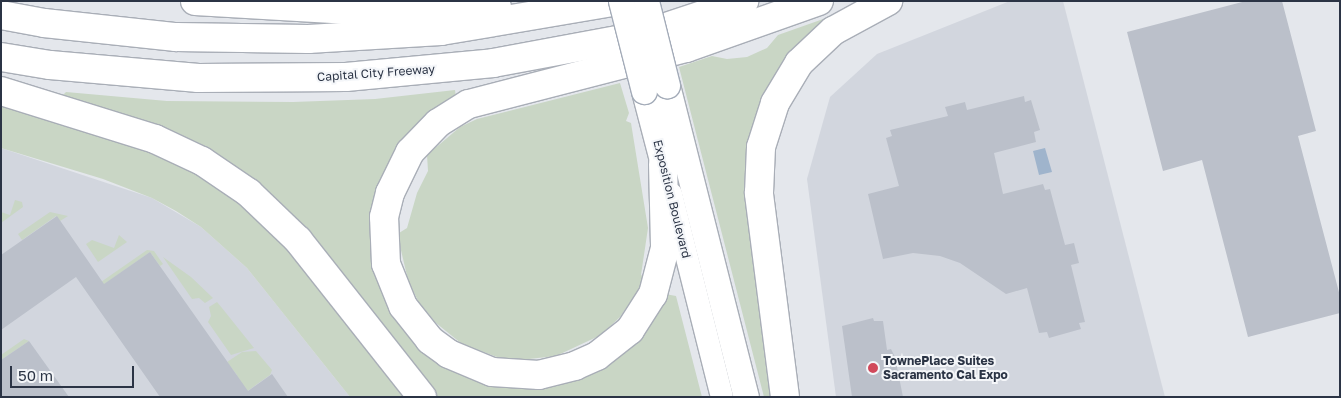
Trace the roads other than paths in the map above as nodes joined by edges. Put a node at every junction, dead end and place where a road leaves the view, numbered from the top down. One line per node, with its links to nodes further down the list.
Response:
1 (196, 1): 6 (highway)
2 (646, 1): 9 (main road, Exposition Boulevard, bridge)
3 (744, 1): 8 (highway, Capital City Freeway)
4 (819, 1): 11 (highway)
5 (888, 1): 15 (highway)
6 (617, 2): 7 (highway); 9 (main road, Exposition Boulevard, bridge)
7 (1, 15)
8 (1, 56)
9 (655, 88): 11 (main road, Exposition Boulevard); 14 (main road, Exposition Boulevard)
10 (1, 91): 12 (highway)
11 (663, 164): 13 (main road, Exposition Boulevard)
12 (422, 397)
13 (722, 397)
14 (746, 397)
15 (785, 397)

